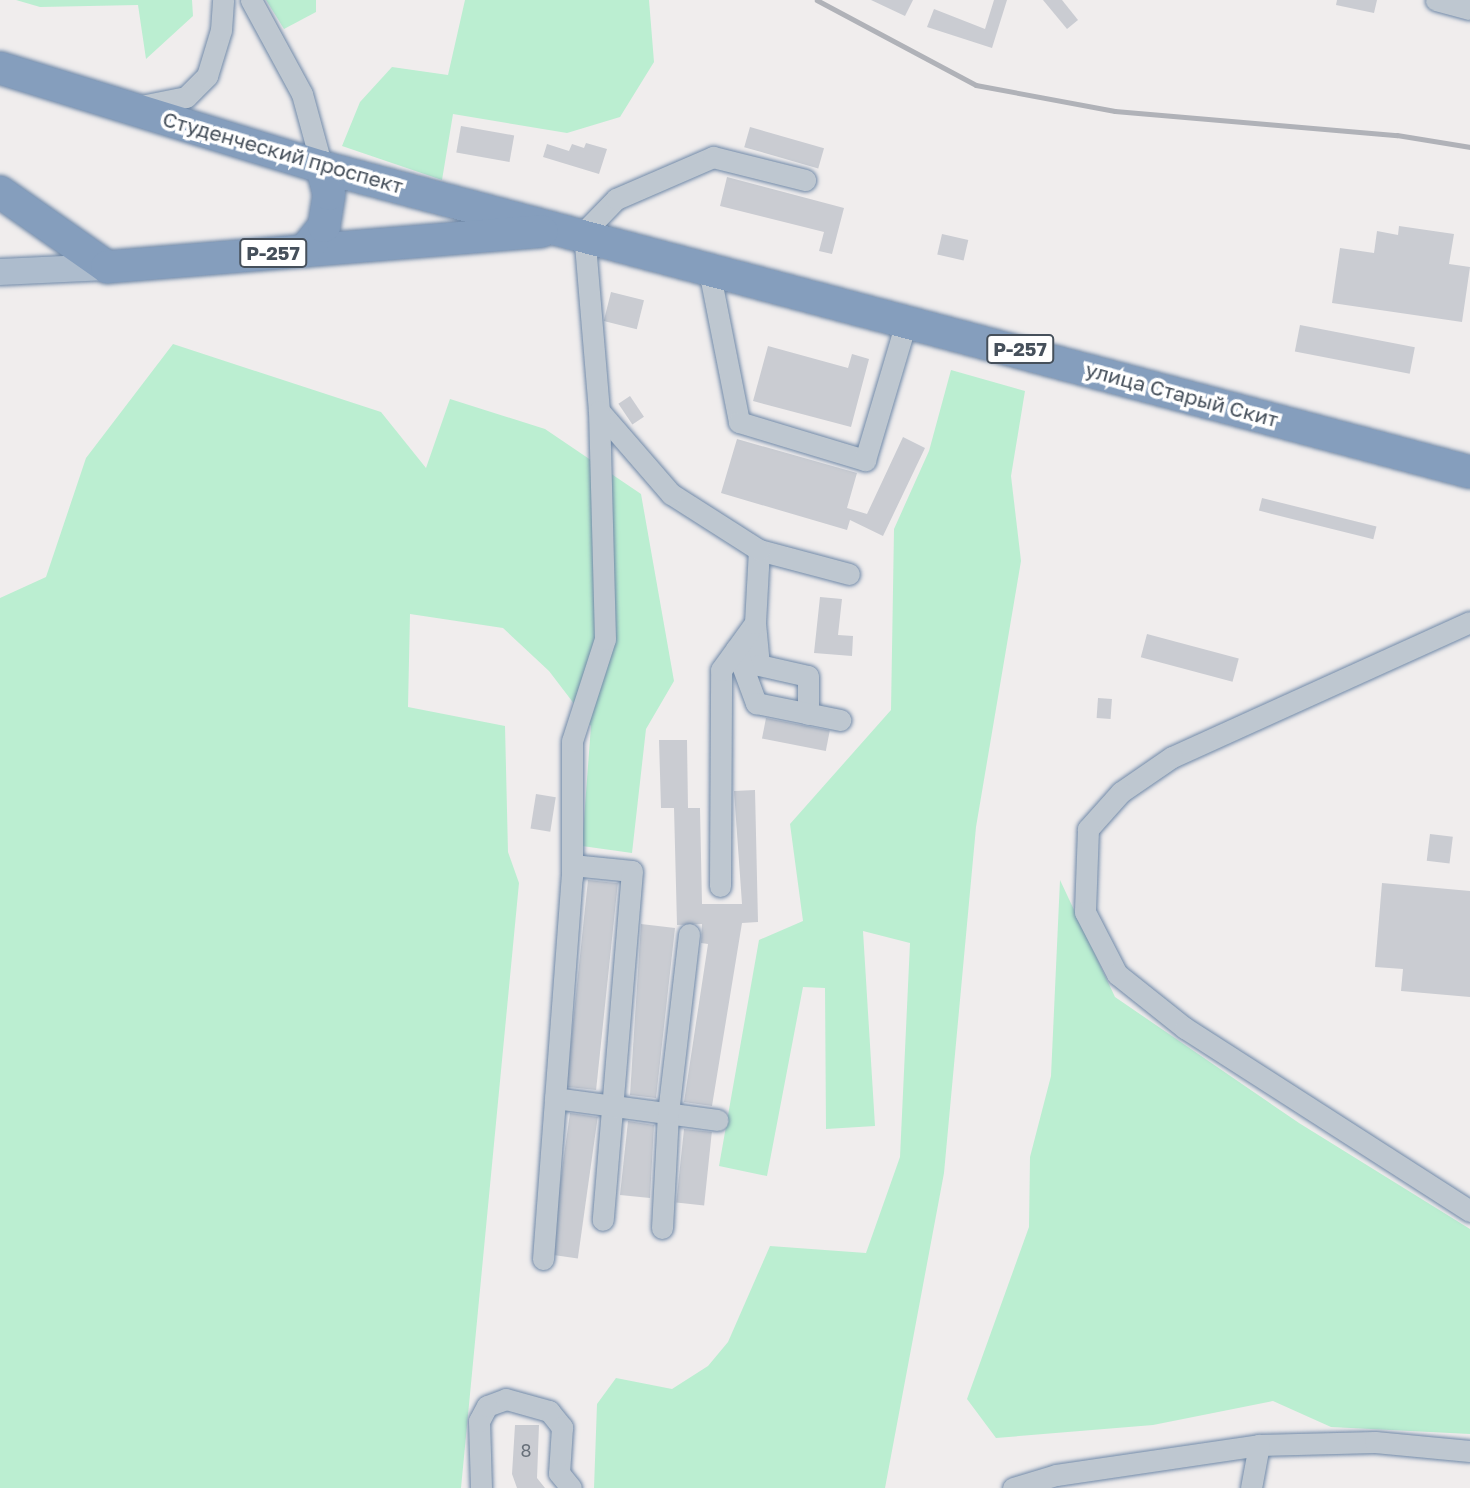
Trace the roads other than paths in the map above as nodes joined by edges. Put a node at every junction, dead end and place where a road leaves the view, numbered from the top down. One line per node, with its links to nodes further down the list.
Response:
1 (223, 0): 6 (street)
2 (251, 0): 7 (street)
3 (1436, 0): 4 (street)
4 (1470, 9)
5 (0, 68): 6 (highway, Студенческий проспект / Р-257)
6 (130, 108): 7 (highway, Студенческий проспект / Р-257)
7 (322, 167): 10 (highway, Студенческий проспект / Р-257); 11 (highway, Р-257)
8 (805, 180): 10 (street)
9 (0, 192): 13 (highway)
10 (576, 231): 11 (highway, Р-257); 12 (highway, улица Старый Скит / Р-257); 16 (street)
11 (304, 251): 13 (highway, Р-257)
12 (708, 265): 15 (highway, улица Старый Скит / Р-257); 15 (street)
13 (107, 267): 14 (main road)
14 (1, 275)
15 (907, 318): 17 (highway, улица Старый Скит / Р-257)
16 (599, 411): 18 (street); 25 (street)
17 (1470, 472)
18 (759, 550): 19 (street); 21 (street)
19 (849, 574)
20 (1470, 622): 32 (street)
21 (755, 623): 22 (street); 23 (street)
22 (736, 649): 23 (street); 26 (street)
23 (808, 714): 24 (street)
24 (840, 720)
25 (572, 865): 28 (street); 29 (street)
26 (720, 886)
27 (689, 933): 30 (street)
28 (555, 1098): 29 (street); 35 (street)
29 (610, 1105): 30 (street); 33 (street)
30 (668, 1113): 31 (street); 34 (street)
31 (718, 1120)
32 (1470, 1211)
33 (603, 1220)
34 (662, 1228)
35 (543, 1259)
36 (1259, 1445): 37 (street); 38 (street); 43 (street)
37 (1470, 1451)
38 (1056, 1475): 41 (street); 42 (street)
39 (481, 1488): 40 (street)
40 (571, 1488)
41 (1013, 1488)
42 (1082, 1488)
43 (1251, 1488)

